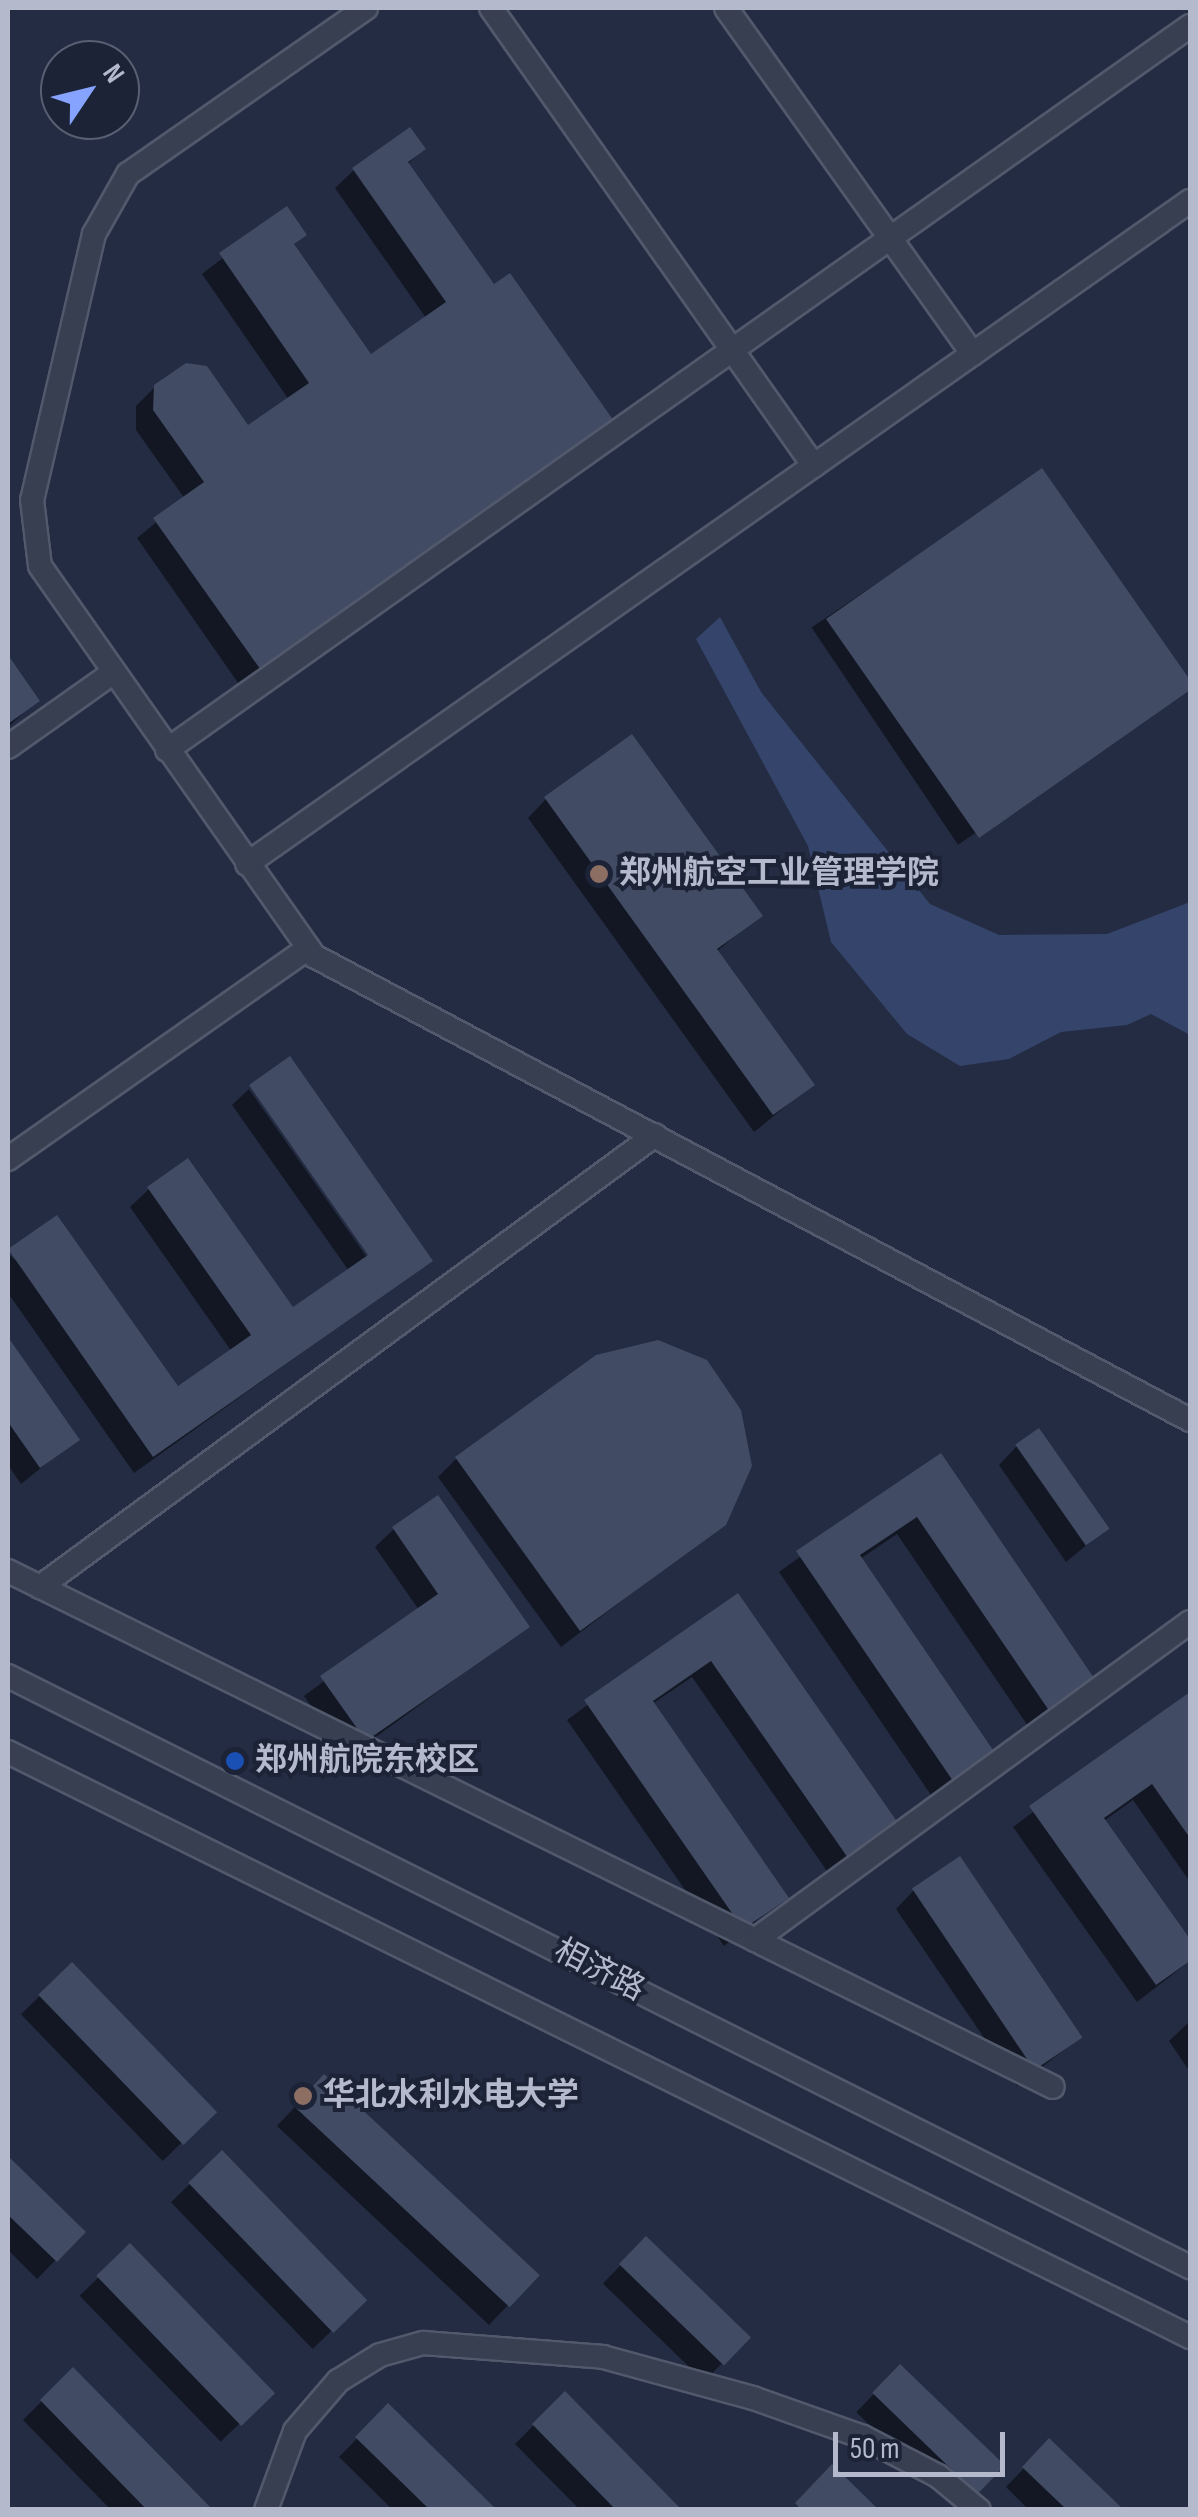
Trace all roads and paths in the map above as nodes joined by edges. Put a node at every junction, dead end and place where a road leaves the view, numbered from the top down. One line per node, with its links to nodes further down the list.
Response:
1 (366, 8): 10 (street)
2 (490, 8): 7 (street)
3 (726, 8): 6 (street)
4 (1190, 26): 6 (street)
5 (1190, 201): 8 (street)
6 (890, 238): 7 (street); 8 (street)
7 (732, 350): 9 (street); 12 (street)
8 (972, 354): 9 (street)
9 (814, 466): 13 (street)
10 (114, 672): 11 (street); 12 (street)
11 (8, 746)
12 (167, 750): 13 (street)
13 (247, 864): 14 (street)
14 (308, 948): 15 (street); 16 (street)
15 (655, 1135): 17 (street); 19 (street)
16 (8, 1159)
17 (1190, 1420)
18 (8, 1571): 19 (street)
19 (40, 1587): 23 (street)
20 (1190, 1622): 23 (street)
21 (8, 1676): 25 (street, 相济路)
22 (8, 1752): 26 (street, 相济路)
23 (756, 1940): 24 (street)
24 (1054, 2087)
25 (1190, 2267)
26 (1190, 2337)
27 (266, 2510): 28 (street)
28 (979, 2510)

